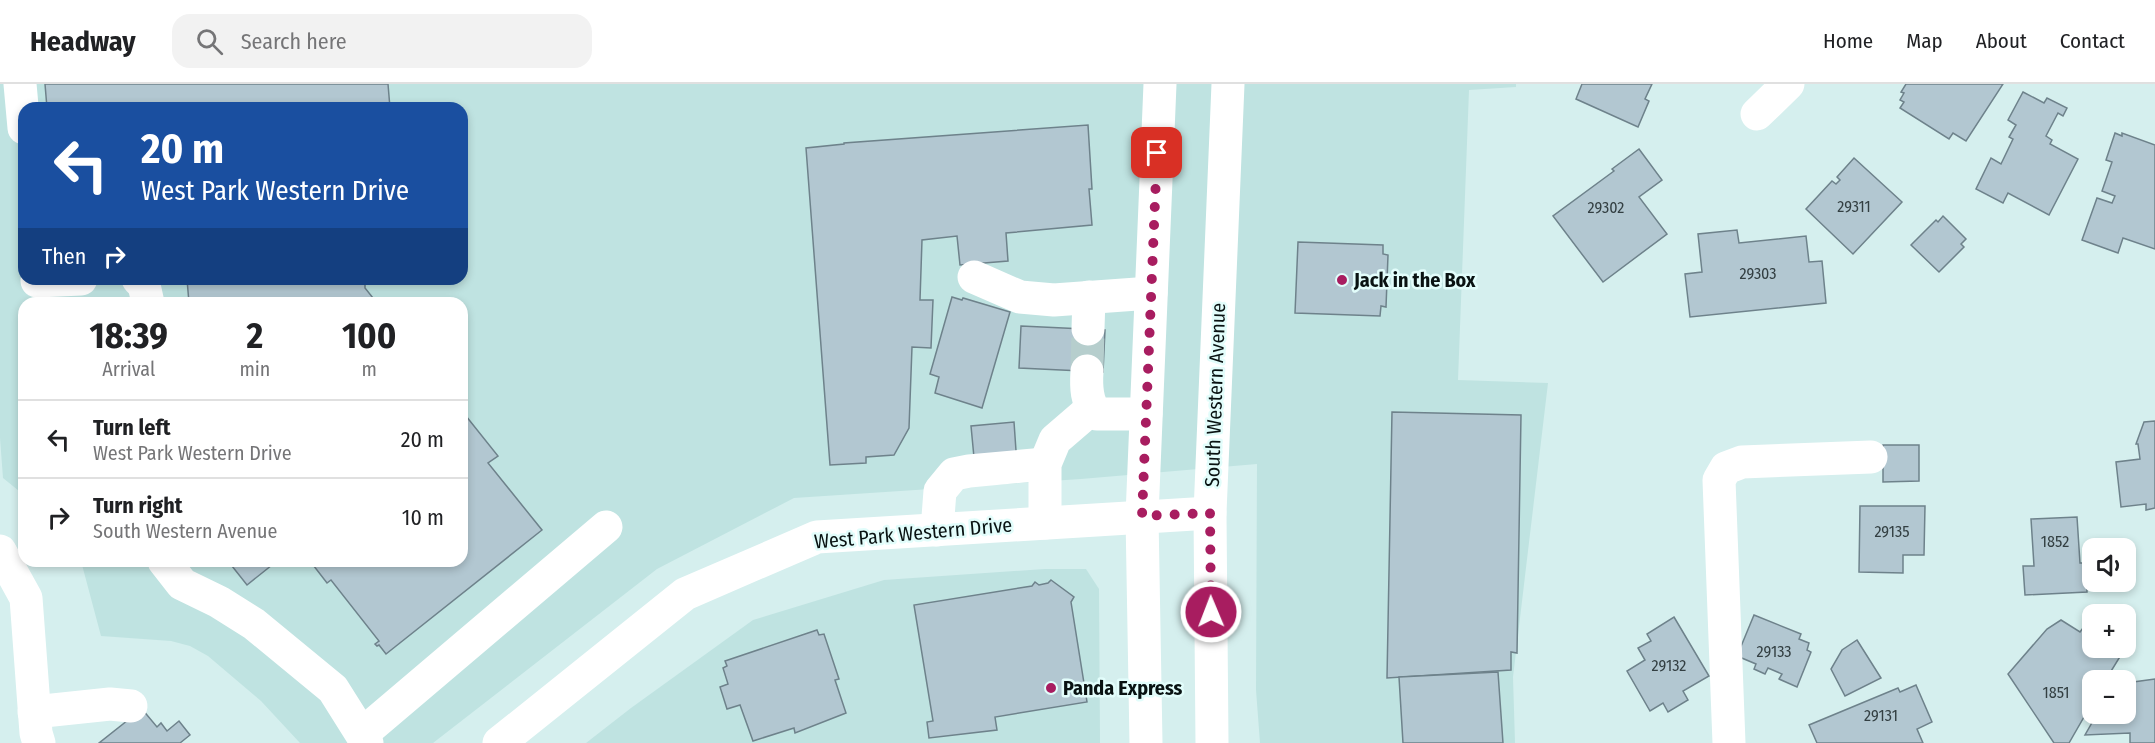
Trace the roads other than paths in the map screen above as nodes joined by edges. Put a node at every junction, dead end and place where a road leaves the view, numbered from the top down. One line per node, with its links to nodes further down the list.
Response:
1 (20, 84): 5 (main road)
2 (1160, 84): 8 (main road)
3 (1228, 84): 16 (main road, South Western Avenue)
4 (1788, 84): 6 (main road)
5 (22, 102)
6 (1757, 114)
7 (974, 277): 9 (main road)
8 (1151, 293): 9 (main road); 13 (main road)
9 (1089, 297): 10 (main road)
10 (1088, 329)
11 (1087, 371): 12 (main road)
12 (1091, 409): 13 (main road); 15 (main road)
13 (1146, 414): 17 (main road)
14 (1871, 457): 29 (main road)
15 (1045, 464): 18 (main road); 20 (main road)
16 (1210, 513): 17 (main road, West Park Western Drive); 28 (main road, South Western Avenue)
17 (1142, 516): 18 (main road, West Park Western Drive); 27 (main road)
18 (1045, 523): 20 (main road, West Park Western Drive)
19 (606, 527): 25 (main road)
20 (937, 530): 26 (main road, West Park Western Drive)
21 (0, 551): 24 (main road)
22 (169, 567): 25 (main road)
23 (131, 706): 24 (main road)
24 (37, 728)
25 (364, 739)
26 (499, 743)
27 (1146, 743)
28 (1212, 743)
29 (1729, 743)

